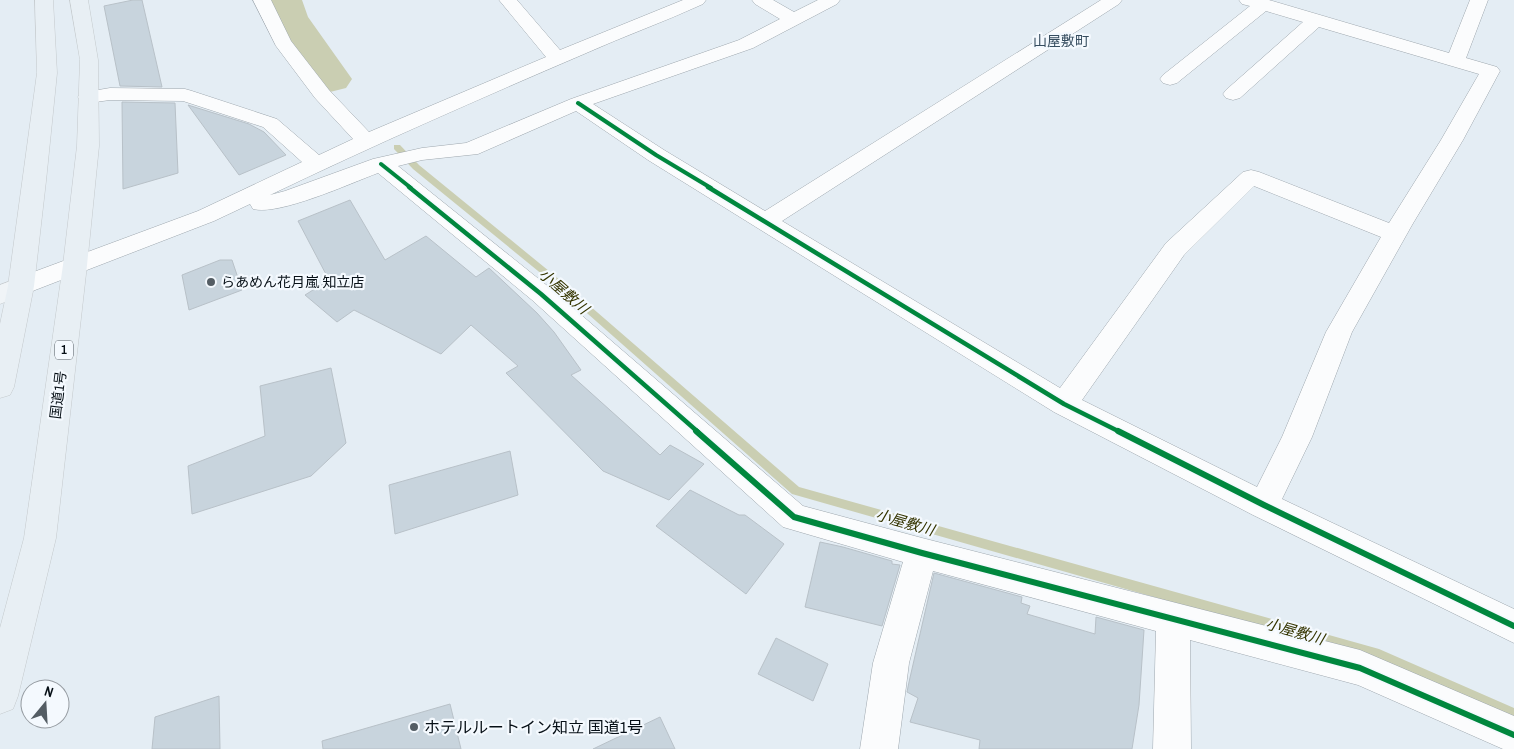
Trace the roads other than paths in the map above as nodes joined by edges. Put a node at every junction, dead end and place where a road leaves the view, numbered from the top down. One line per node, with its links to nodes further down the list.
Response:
1 (44, 0): 25 (highway)
2 (79, 0): 17 (highway, 国道1号 / 1)
3 (262, 0): 19 (street)
4 (508, 0): 13 (street)
5 (698, 0): 13 (street)
6 (761, 0): 11 (street)
7 (831, 0): 11 (street)
8 (1113, 0): 22 (street)
9 (1479, 0): 14 (street)
10 (1255, 2): 12 (street); 15 (street)
11 (794, 20): 18 (street)
12 (1316, 20): 14 (street); 16 (street)
13 (557, 58): 19 (street)
14 (1456, 60): 23 (street)
15 (1170, 79)
16 (1233, 94)
17 (88, 97): 20 (street); 24 (highway, 国道1号 / 1)
18 (578, 103): 19 (street); 22 (street)
19 (382, 155): 20 (street); 21 (street); 29 (street)
20 (317, 164): 21 (street)
21 (206, 216): 24 (street)
22 (766, 221): 27 (street)
23 (1395, 234): 27 (street); 28 (street)
24 (74, 265): 25 (street); 32 (highway, 国道1号 / 1)
25 (10, 290): 26 (highway)
26 (0, 387)
27 (1064, 404): 28 (street)
28 (1264, 505): 31 (street)
29 (922, 554): 30 (street); 34 (street)
30 (1173, 619): 33 (street); 35 (street)
31 (1514, 626)
32 (0, 696)
33 (1514, 734)
34 (879, 749)
35 (1172, 749)

